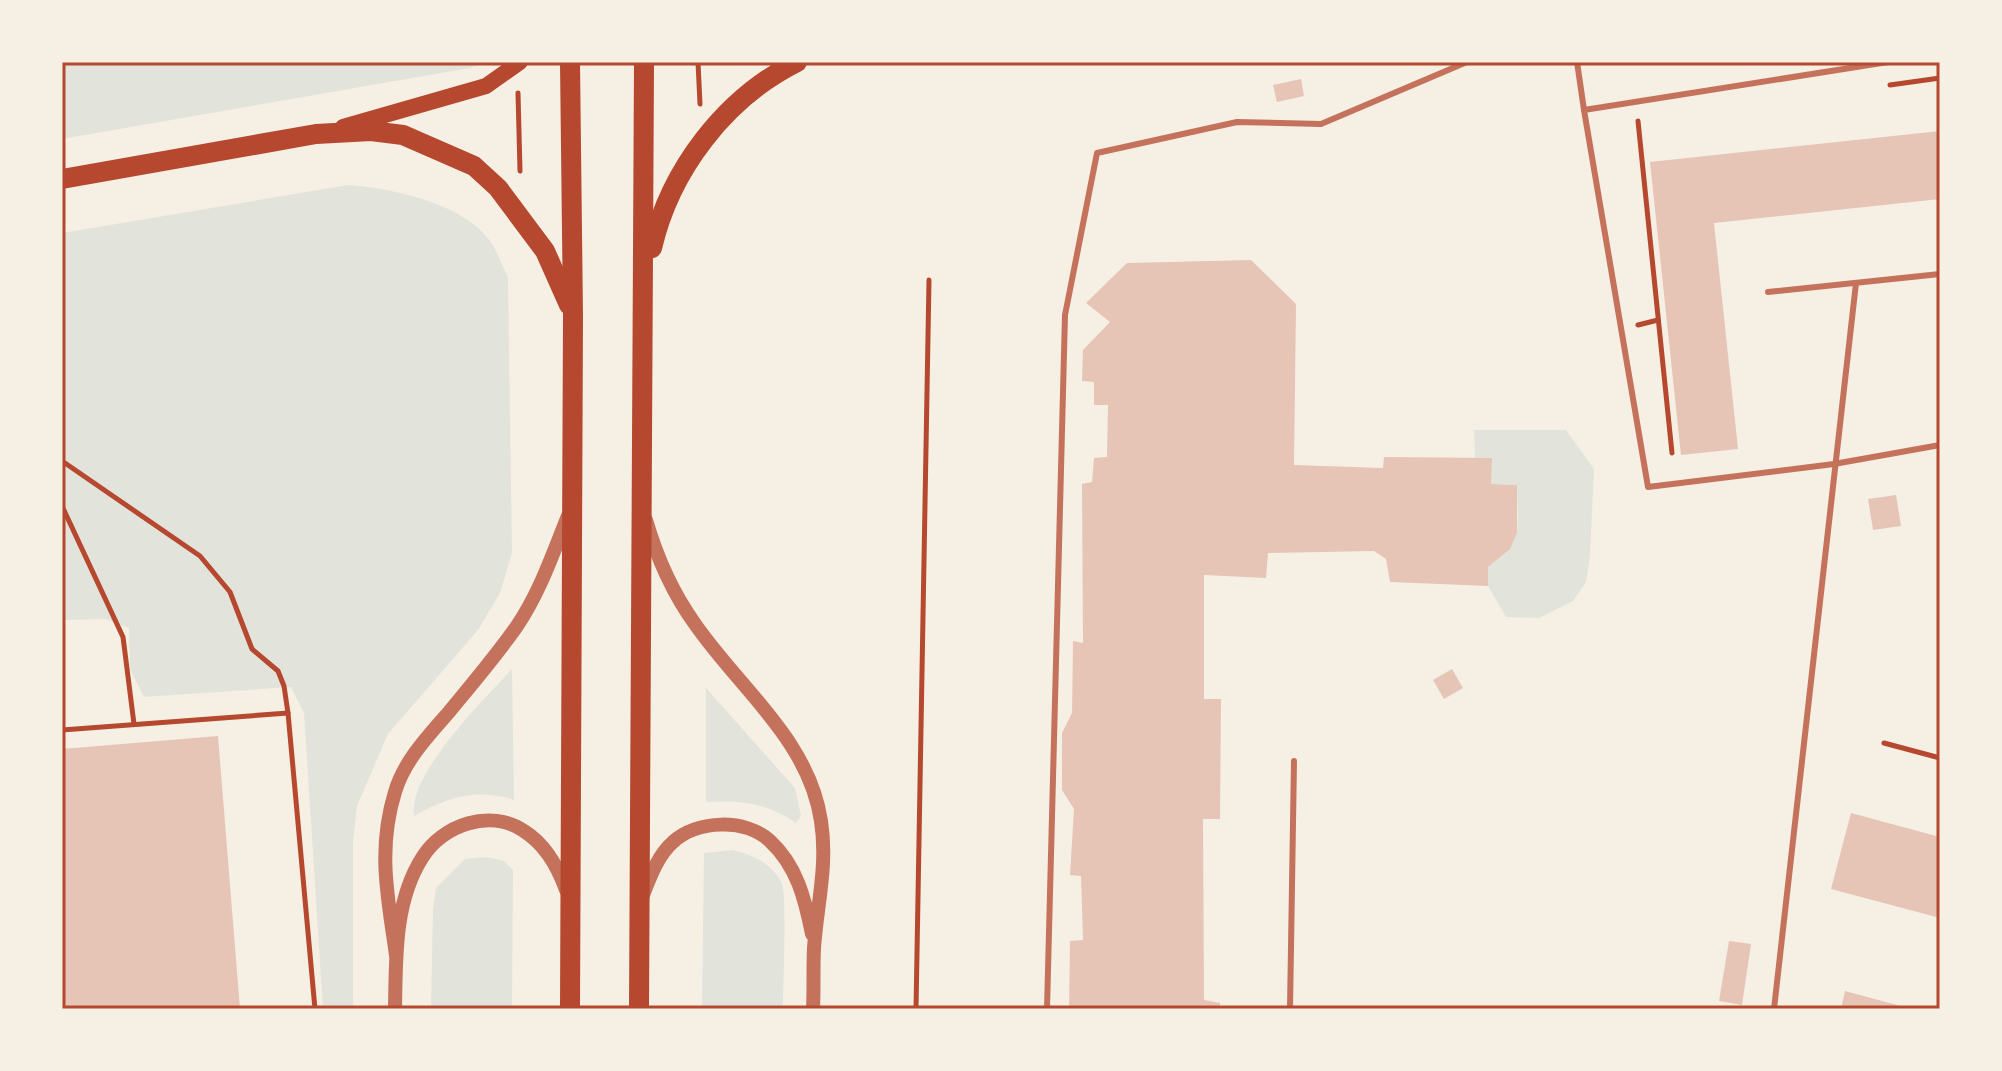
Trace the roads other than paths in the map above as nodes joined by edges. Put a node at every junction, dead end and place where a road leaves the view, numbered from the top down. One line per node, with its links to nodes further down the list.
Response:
1 (520, 62): 10 (main road)
2 (570, 62): 16 (main road)
3 (644, 62): 13 (main road)
4 (797, 62): 13 (main road)
5 (1467, 62): 30 (lane)
6 (1577, 62): 9 (lane)
7 (1888, 62): 8 (lane)
8 (1877, 63): 9 (lane)
9 (1584, 110): 18 (lane)
10 (316, 134): 11 (main road); 16 (main road)
11 (62, 179)
12 (1940, 274): 14 (lane)
13 (644, 279): 19 (main road)
14 (1856, 283): 15 (lane); 18 (lane)
15 (1768, 292)
16 (573, 316): 20 (main road)
17 (1940, 445): 18 (lane)
18 (1834, 464): 32 (lane)
19 (642, 505): 22 (main road); 24 (street)
20 (572, 508): 23 (main road); 25 (street)
21 (1294, 761): 31 (lane)
22 (639, 903): 24 (street); 28 (main road)
23 (571, 906): 25 (street); 27 (main road)
24 (814, 947): 29 (street)
25 (396, 955): 26 (street)
26 (395, 1009)
27 (570, 1009)
28 (639, 1009)
29 (813, 1009)
30 (1047, 1009)
31 (1290, 1009)
32 (1774, 1009)

